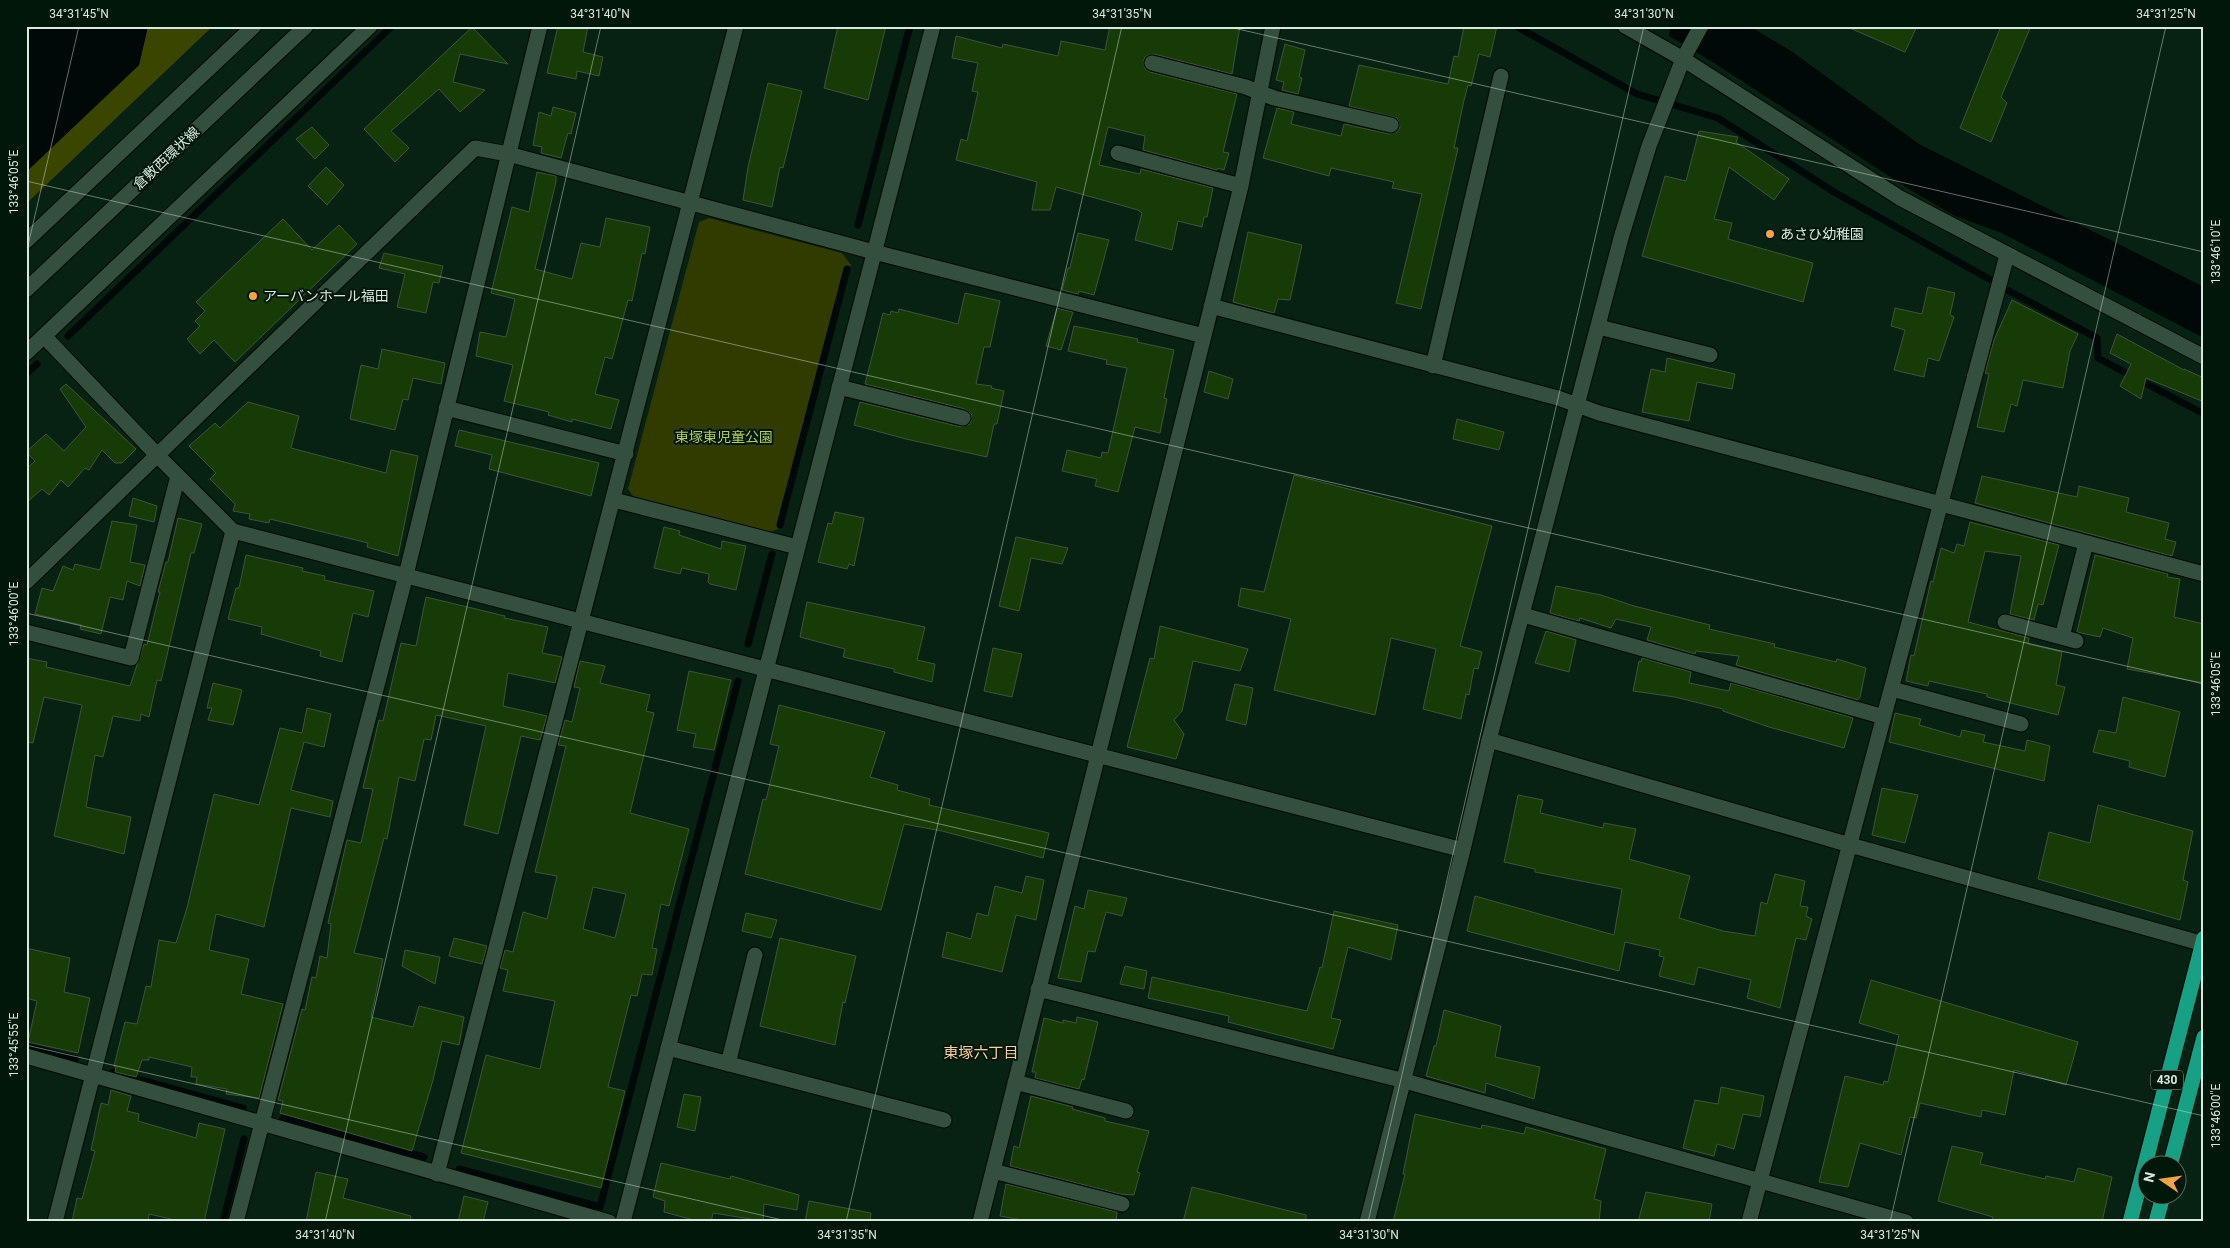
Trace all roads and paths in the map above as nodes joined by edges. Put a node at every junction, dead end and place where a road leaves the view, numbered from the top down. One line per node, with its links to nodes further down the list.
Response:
1 (254, 26): 19 (street)
2 (306, 26): 22 (street, 倉敷西環状線)
3 (370, 26): 25 (street)
4 (540, 26): 16 (street)
5 (736, 26): 18 (street)
6 (933, 26): 20 (street)
7 (1273, 26): 13 (street)
8 (1625, 26): 10 (street)
9 (1701, 26): 10 (street)
10 (1685, 55): 21 (street); 24 (street)
11 (1152, 63): 13 (street)
12 (1501, 76): 30 (street)
13 (1260, 92): 14 (street); 17 (street)
14 (1391, 125)
15 (1118, 153): 17 (street)
16 (508, 154): 18 (street); 33 (street); 35 (street)
17 (1241, 186): 23 (street)
18 (691, 202): 20 (street); 36 (street)
19 (26, 240)
20 (874, 252): 26 (street); 31 (street)
21 (2007, 255): 29 (street); 39 (street)
22 (26, 290)
23 (1211, 306): 26 (street); 30 (street)
24 (1599, 327): 28 (street); 32 (street)
25 (44, 336): 27 (street); 35 (street)
26 (1204, 336): 55 (street)
27 (26, 353)
28 (1710, 355)
29 (2204, 357)
30 (1433, 366): 32 (street)
31 (839, 387): 34 (street); 42 (street)
32 (1578, 405): 39 (street); 46 (street)
33 (446, 408): 36 (street); 44 (street)
34 (963, 418)
35 (157, 454): 37 (street); 45 (street)
36 (626, 454): 38 (street)
37 (178, 476): 40 (street); 49 (street)
38 (614, 500): 42 (street); 47 (street)
39 (1941, 504): 41 (street); 51 (street)
40 (233, 531): 44 (street); 65 (street)
41 (2086, 543): 43 (street); 48 (street)
42 (798, 547): 50 (street)
43 (2204, 574)
44 (406, 575): 47 (street); 70 (street)
45 (26, 582)
46 (1523, 615): 52 (street); 54 (street)
47 (582, 620): 50 (street); 73 (street)
48 (2005, 622)
49 (26, 632)
50 (766, 668): 55 (street); 62 (street)
51 (1892, 689): 52 (street); 53 (street)
52 (1884, 717): 56 (street)
53 (2021, 724)
54 (1489, 740): 56 (street); 57 (street)
55 (1097, 756): 57 (street); 60 (street)
56 (1850, 845): 58 (street); 74 (street)
57 (1463, 850): 66 (street)
58 (2203, 942): 85 (highway, 430)
59 (755, 955): 64 (street)
60 (1038, 989): 66 (street); 67 (street)
61 (2204, 1037): 71 (highway, 430)
62 (668, 1048): 64 (street); 80 (street)
63 (26, 1056): 65 (street)
64 (728, 1064): 69 (street)
65 (92, 1075): 70 (street); 77 (street)
66 (1405, 1081): 74 (street); 82 (street)
67 (1015, 1082): 68 (street); 72 (street)
68 (1126, 1112)
69 (944, 1120)
70 (262, 1121): 73 (street); 78 (street)
71 (2173, 1156)
72 (993, 1171): 75 (street); 81 (street)
73 (438, 1174): 79 (street)
74 (1761, 1180): 83 (street); 84 (street)
75 (1122, 1204)
76 (2160, 1206): 86 (highway)
77 (55, 1222)
78 (236, 1222)
79 (609, 1222)
80 (623, 1222)
81 (980, 1222)
82 (1367, 1222)
83 (1749, 1222)
84 (1906, 1222)
85 (2130, 1222)
86 (2156, 1222)

